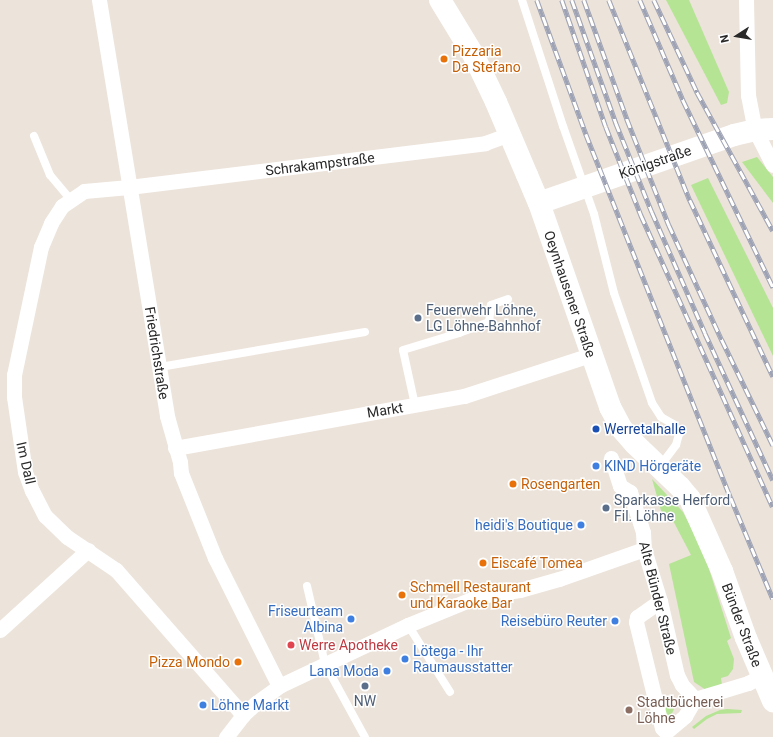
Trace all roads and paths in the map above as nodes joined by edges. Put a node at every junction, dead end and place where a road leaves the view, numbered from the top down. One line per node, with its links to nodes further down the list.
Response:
1 (99, 0): 9 (street, Friedrichstraße)
2 (440, 0): 6 (main road, Oeynhausener Straße)
3 (522, 0): 19 (lane)
4 (746, 0): 5 (street)
5 (764, 129): 8 (street); 11 (main road, Königstraße)
6 (510, 134): 9 (street, Schrakampstraße); 11 (main road, Oeynhausener Straße)
7 (34, 136): 10 (lane)
8 (773, 165)
9 (129, 187): 10 (street, Im Dall); 15 (street, Friedrichstraße)
10 (70, 199): 21 (street, Im Dall)
11 (539, 203): 14 (main road, Oeynhausener Straße)
12 (508, 299): 16 (lane)
13 (365, 332): 15 (lane)
14 (590, 355): 16 (street, Markt); 19 (main road, Oeynhausener Straße)
15 (160, 367): 17 (street, Friedrichstraße)
16 (415, 405): 17 (street, Markt)
17 (175, 448): 29 (street, Friedrichstraße)
18 (611, 458): 20 (street, Alte Bünder Straße)
19 (659, 466): 22 (main road, Oeynhausener Straße)
20 (644, 549): 24 (street, Alte Bünder Straße); 25 (street)
21 (88, 550): 26 (street); 33 (street, Im Dall)
22 (722, 571): 28 (main road, Bünder Straße)
23 (307, 586): 27 (lane)
24 (660, 601): 31 (street, Alte Bünder Straße); 34 (street)
25 (408, 625): 27 (street); 30 (lane)
26 (0, 630)
27 (325, 664): 29 (street); 36 (lane)
28 (762, 676): 31 (street); 32 (main road, Bünder Straße)
29 (279, 686): 33 (street)
30 (450, 692)
31 (695, 699): 34 (street)
32 (773, 701)
33 (243, 715): 35 (street)
34 (662, 734)
35 (226, 737)
36 (365, 737)

